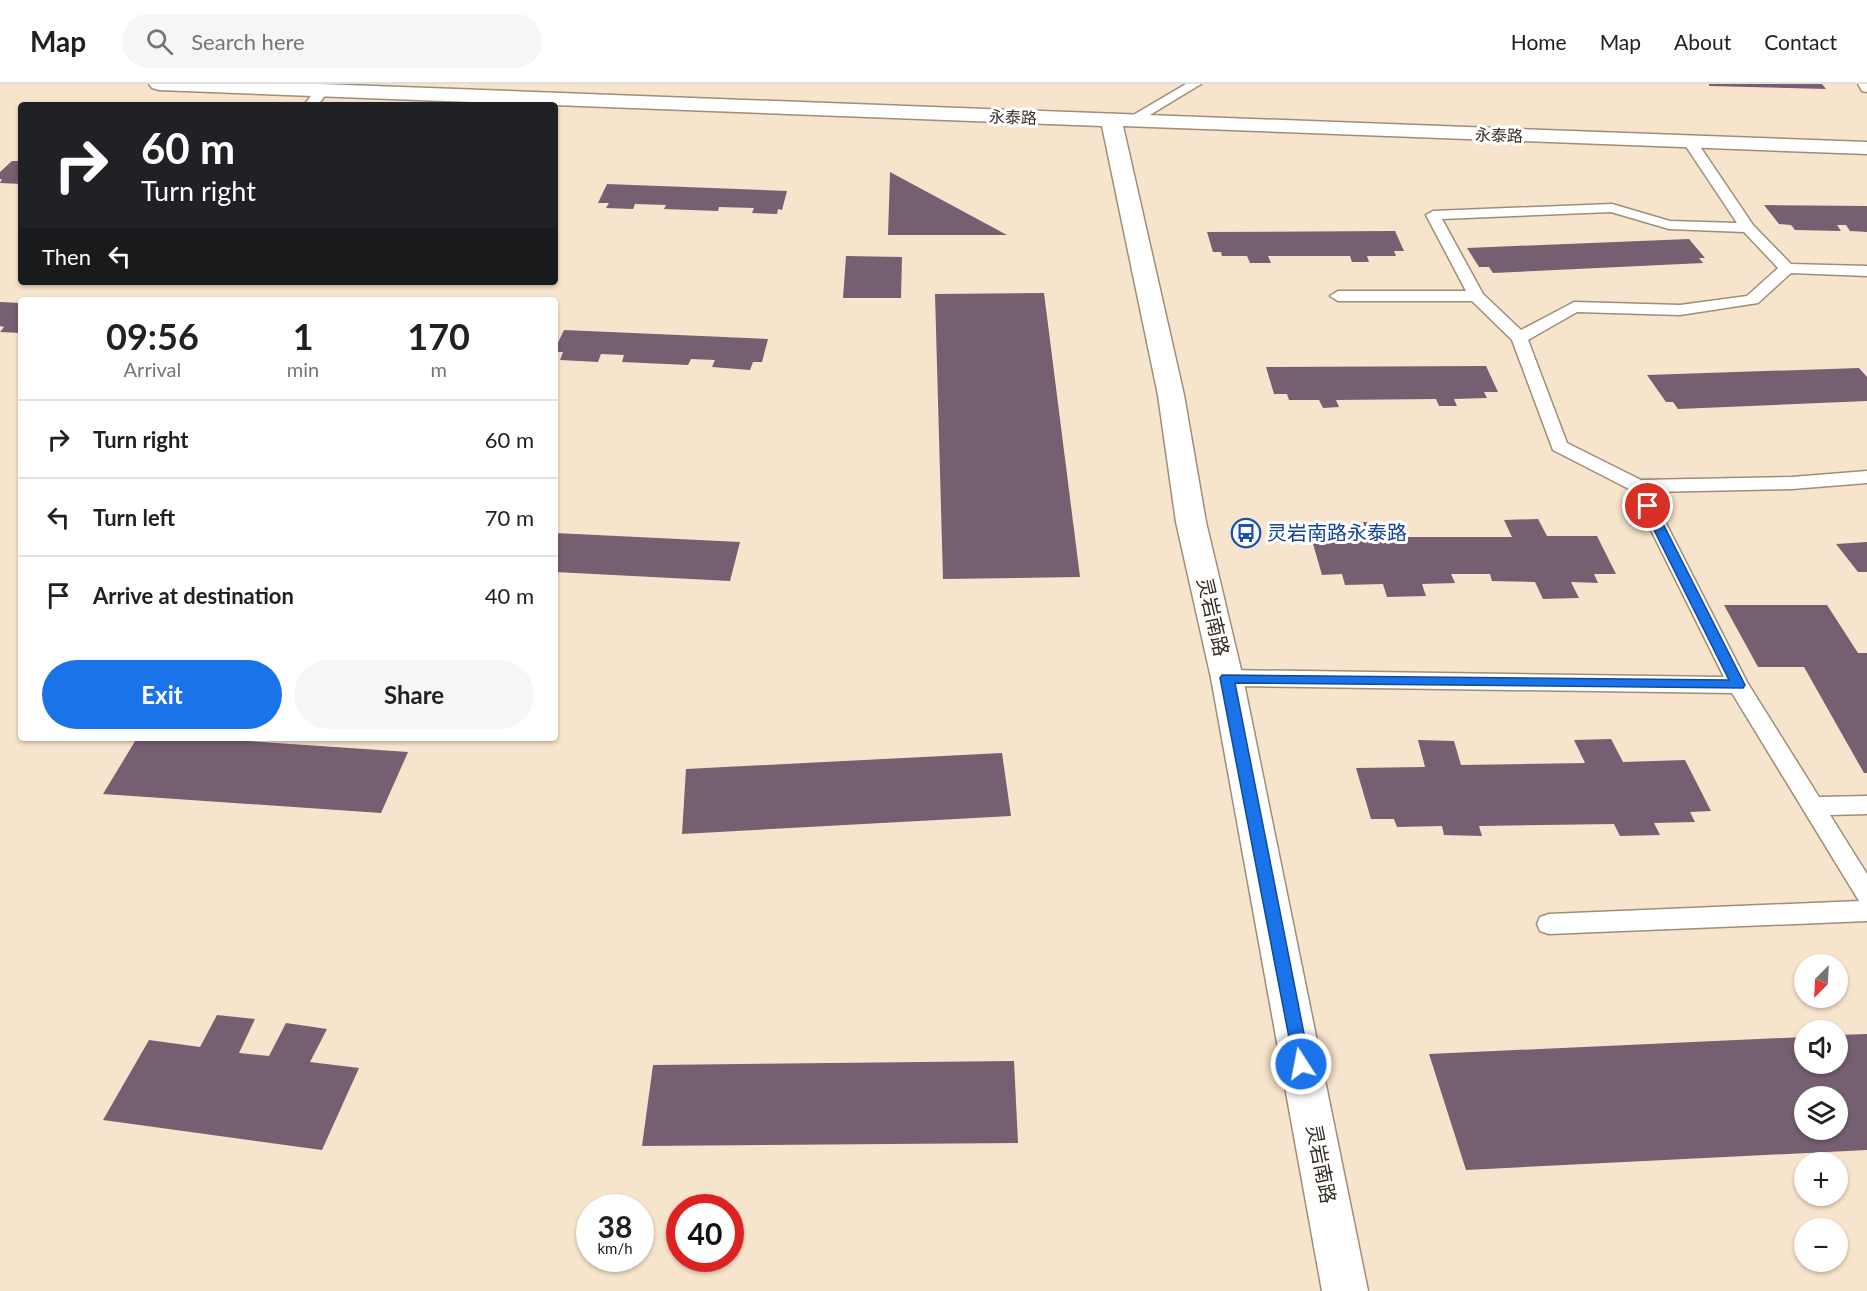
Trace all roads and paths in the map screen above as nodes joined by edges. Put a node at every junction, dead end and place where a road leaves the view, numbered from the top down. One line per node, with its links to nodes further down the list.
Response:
1 (159, 84): 4 (street, 永泰路)
2 (1195, 84): 9 (lane)
3 (1864, 84): 5 (lane)
4 (219, 85): 6 (street, 永泰路)
5 (1867, 88)
6 (317, 98): 7 (street, 永泰路)
7 (457, 102)
8 (558, 105): 9 (street, 永泰路)
9 (1120, 121): 10 (street, 永泰路); 20 (street, 灵岩南路)
10 (1690, 142): 11 (street, 永泰路); 12 (lane)
11 (1867, 148)
12 (1748, 228): 13 (lane); 16 (lane)
13 (1787, 268): 14 (lane); 17 (lane)
14 (1867, 271)
15 (1338, 296): 16 (lane)
16 (1476, 296): 17 (lane)
17 (1519, 338): 19 (lane)
18 (1867, 477): 19 (lane)
19 (1638, 486): 21 (lane)
20 (1227, 678): 21 (lane); 27 (street, 灵岩南路)
21 (1738, 685): 23 (lane)
22 (1867, 805): 23 (lane)
23 (1813, 806): 24 (lane)
24 (1867, 894)
25 (1867, 910): 26 (lane)
26 (1549, 924)
27 (1345, 1291)

